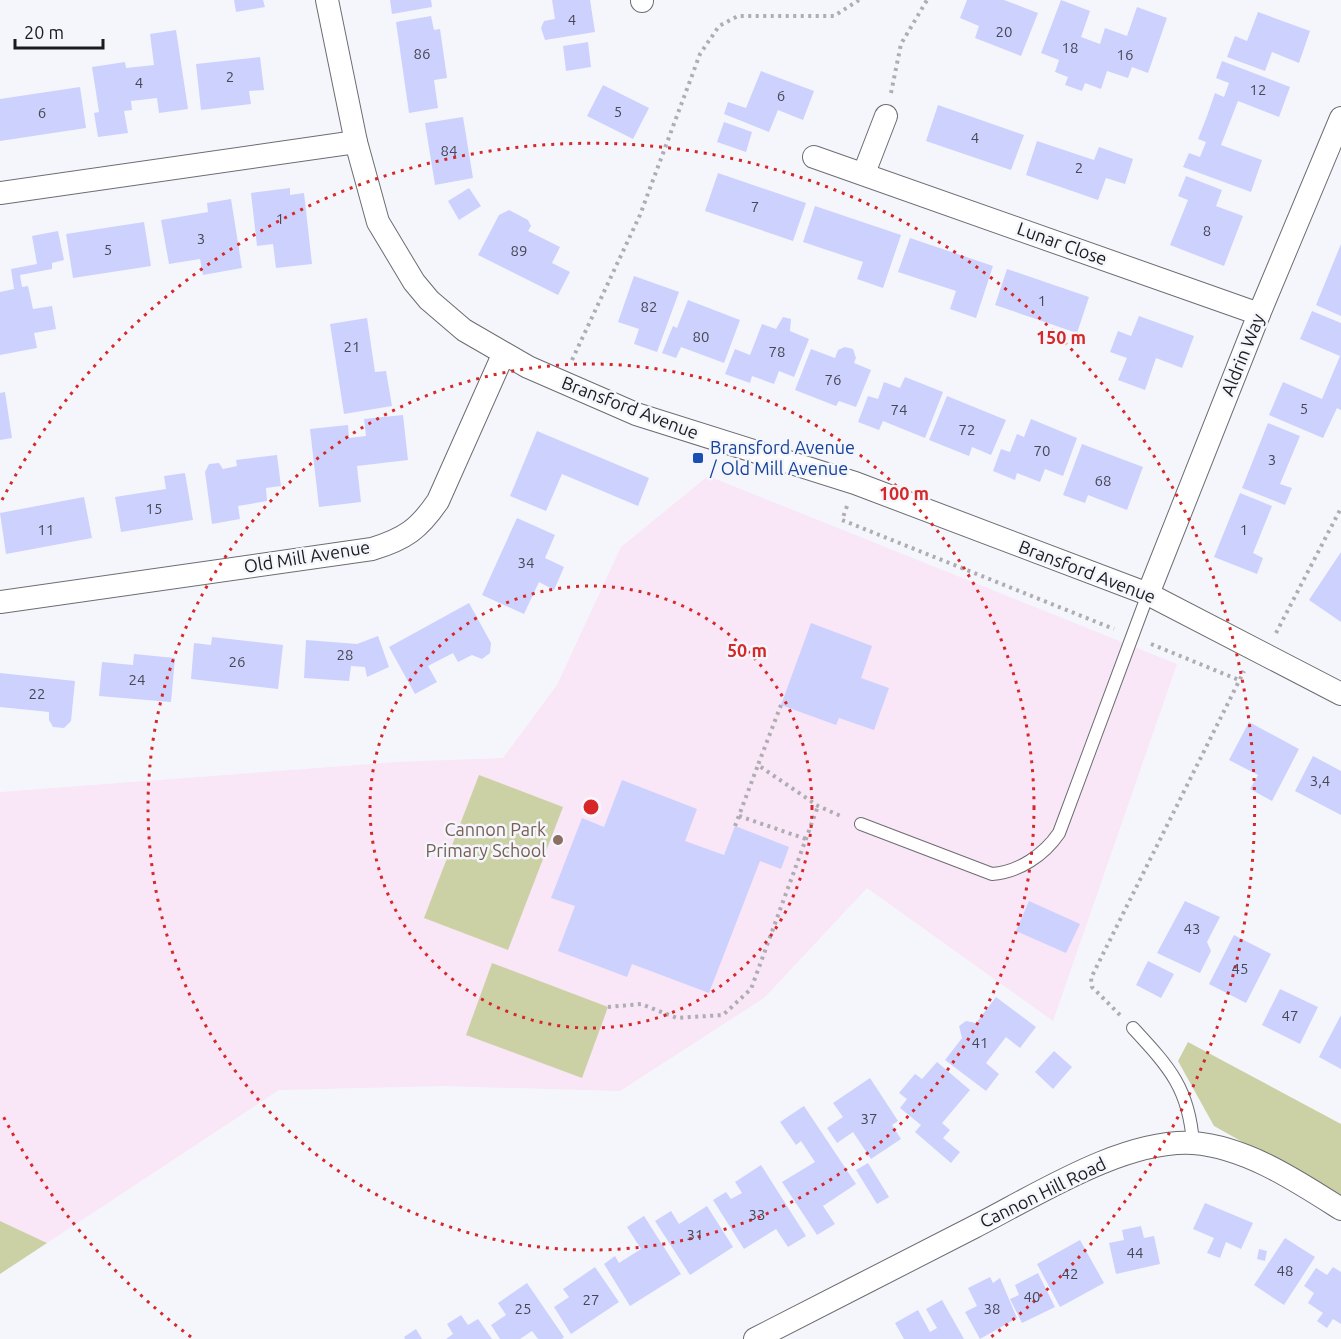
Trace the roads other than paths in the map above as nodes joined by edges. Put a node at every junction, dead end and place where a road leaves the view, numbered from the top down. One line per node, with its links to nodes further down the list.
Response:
1 (327, 0): 4 (street, Bransford Avenue)
2 (886, 116): 6 (street)
3 (1341, 118): 8 (street, Aldrin Way)
4 (356, 142): 7 (street); 9 (street, Bransford Avenue)
5 (814, 157): 6 (street, Lunar Close)
6 (864, 173): 8 (street, Lunar Close)
7 (0, 193)
8 (1259, 314): 10 (street, Aldrin Way)
9 (503, 355): 10 (street, Bransford Avenue); 11 (street, Old Mill Avenue)
10 (1149, 594): 12 (street, Bransford Avenue); 13 (lane)
11 (0, 602)
12 (1341, 694)
13 (861, 824)
14 (1133, 1028): 15 (lane)
15 (1193, 1143): 16 (street, Cannon Hill Road); 17 (street, Cannon Hill Road)
16 (1341, 1209)
17 (755, 1339)

